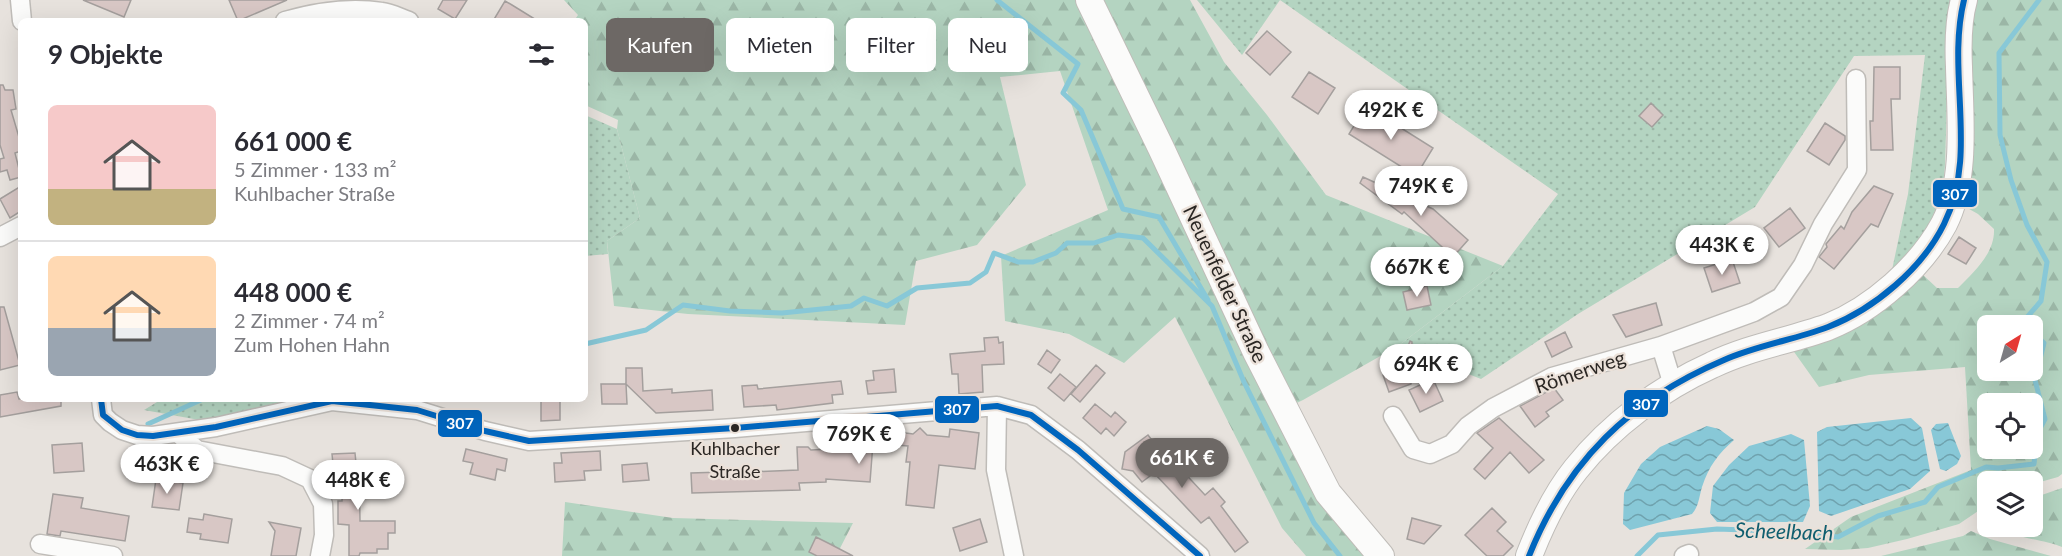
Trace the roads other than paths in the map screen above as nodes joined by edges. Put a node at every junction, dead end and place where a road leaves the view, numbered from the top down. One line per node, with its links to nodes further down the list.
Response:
1 (20, 0): 4 (street)
2 (1089, 0): 23 (main road, Neuenfelder Straße)
3 (1964, 0): 11 (main road)
4 (22, 18)
5 (295, 18): 6 (street)
6 (401, 18)
7 (1856, 79): 10 (street, Römerweg)
8 (18, 228): 9 (street)
9 (0, 237)
10 (1661, 346): 11 (street); 16 (street, Römerweg)
11 (1673, 385): 24 (main road)
12 (101, 402): 17 (street)
13 (328, 402): 17 (street)
14 (341, 402): 15 (street)
15 (997, 405): 21 (street); 22 (street)
16 (1393, 416)
17 (178, 433): 20 (street)
18 (40, 544): 19 (street)
19 (113, 556)
20 (320, 556)
21 (1014, 556)
22 (1200, 556)
23 (1381, 556)
24 (1529, 556)

